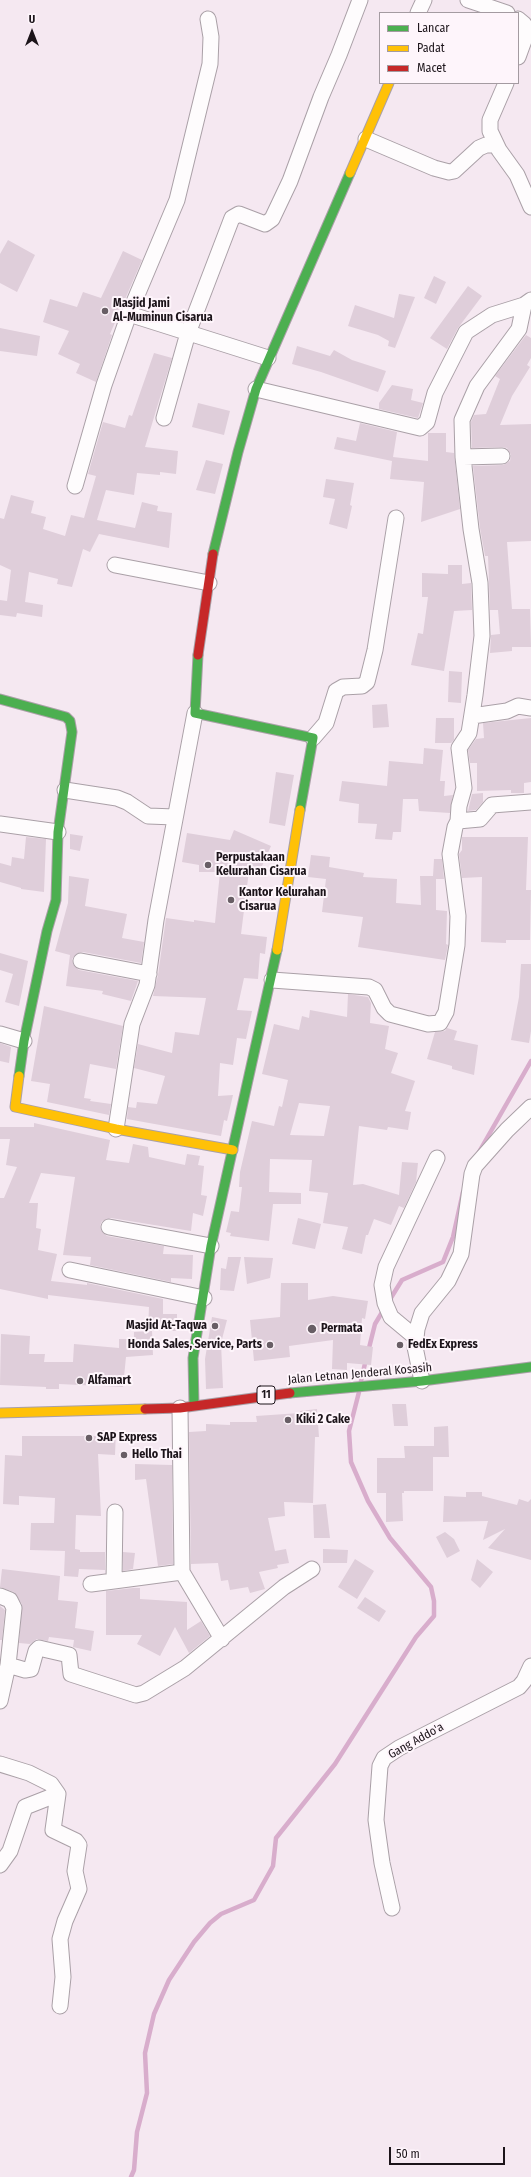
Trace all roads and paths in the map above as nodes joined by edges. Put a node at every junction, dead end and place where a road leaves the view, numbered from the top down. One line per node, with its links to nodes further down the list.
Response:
1 (360, 0): 17 (street)
2 (424, 0): 5 (street)
3 (468, 0): 4 (street)
4 (510, 11)
5 (418, 12)
6 (208, 19): 15 (street)
7 (519, 19): 8 (street)
8 (519, 53)
9 (389, 84): 11 (main road)
10 (506, 84): 12 (street)
11 (366, 139): 12 (street); 18 (main road)
12 (496, 145): 13 (street)
13 (531, 207)
14 (528, 302): 16 (street); 19 (street)
15 (129, 314): 17 (street); 23 (street)
16 (525, 332): 22 (street)
17 (188, 333): 18 (street); 20 (street)
18 (268, 358): 19 (main road)
19 (256, 389): 26 (main road)
20 (164, 418)
21 (502, 456): 22 (street)
22 (463, 457): 30 (street)
23 (75, 486)
24 (396, 518): 31 (street)
25 (115, 565): 26 (street)
26 (208, 583): 29 (main road)
27 (0, 699): 32 (main road)
28 (527, 705): 30 (street)
29 (195, 713): 31 (main road); 34 (street)
30 (472, 716): 35 (street)
31 (313, 738): 40 (main road)
32 (65, 790): 34 (street); 37 (main road)
33 (531, 802): 35 (street)
34 (175, 817): 39 (street)
35 (458, 821): 40 (street)
36 (0, 824): 37 (street)
37 (58, 832): 42 (main road)
38 (81, 961): 39 (street)
39 (149, 974): 44 (street)
40 (272, 980): 45 (main road)
41 (0, 1034): 42 (street)
42 (24, 1041): 44 (main road)
43 (531, 1107): 51 (street)
44 (116, 1129): 45 (main road)
45 (233, 1150): 48 (main road)
46 (437, 1158): 51 (street)
47 (109, 1227): 48 (street)
48 (211, 1246): 50 (main road)
49 (70, 1270): 50 (street)
50 (204, 1298): 54 (main road)
51 (415, 1337): 53 (street)
52 (531, 1367): 53 (main road, Jalan Letnan Jenderal Kosasih / 11)
53 (422, 1381): 54 (main road, Jalan Letnan Jenderal Kosasih / 11)
54 (187, 1406): 55 (main road, Jalan Letnan Jenderal Kosasih / 11); 58 (street)
55 (0, 1413)
56 (115, 1512): 59 (street)
57 (312, 1569): 62 (street)
58 (182, 1572): 59 (street); 62 (street)
59 (114, 1581): 60 (street)
60 (91, 1584)
61 (0, 1596): 63 (street)
62 (222, 1639): 63 (street)
63 (8, 1665): 65 (street)
64 (531, 1666): 69 (street, Gang Addo'a)
65 (0, 1701)
66 (0, 1764): 67 (street)
67 (58, 1794): 68 (street); 70 (street)
68 (0, 1865)
69 (392, 1908)
70 (60, 2006)

